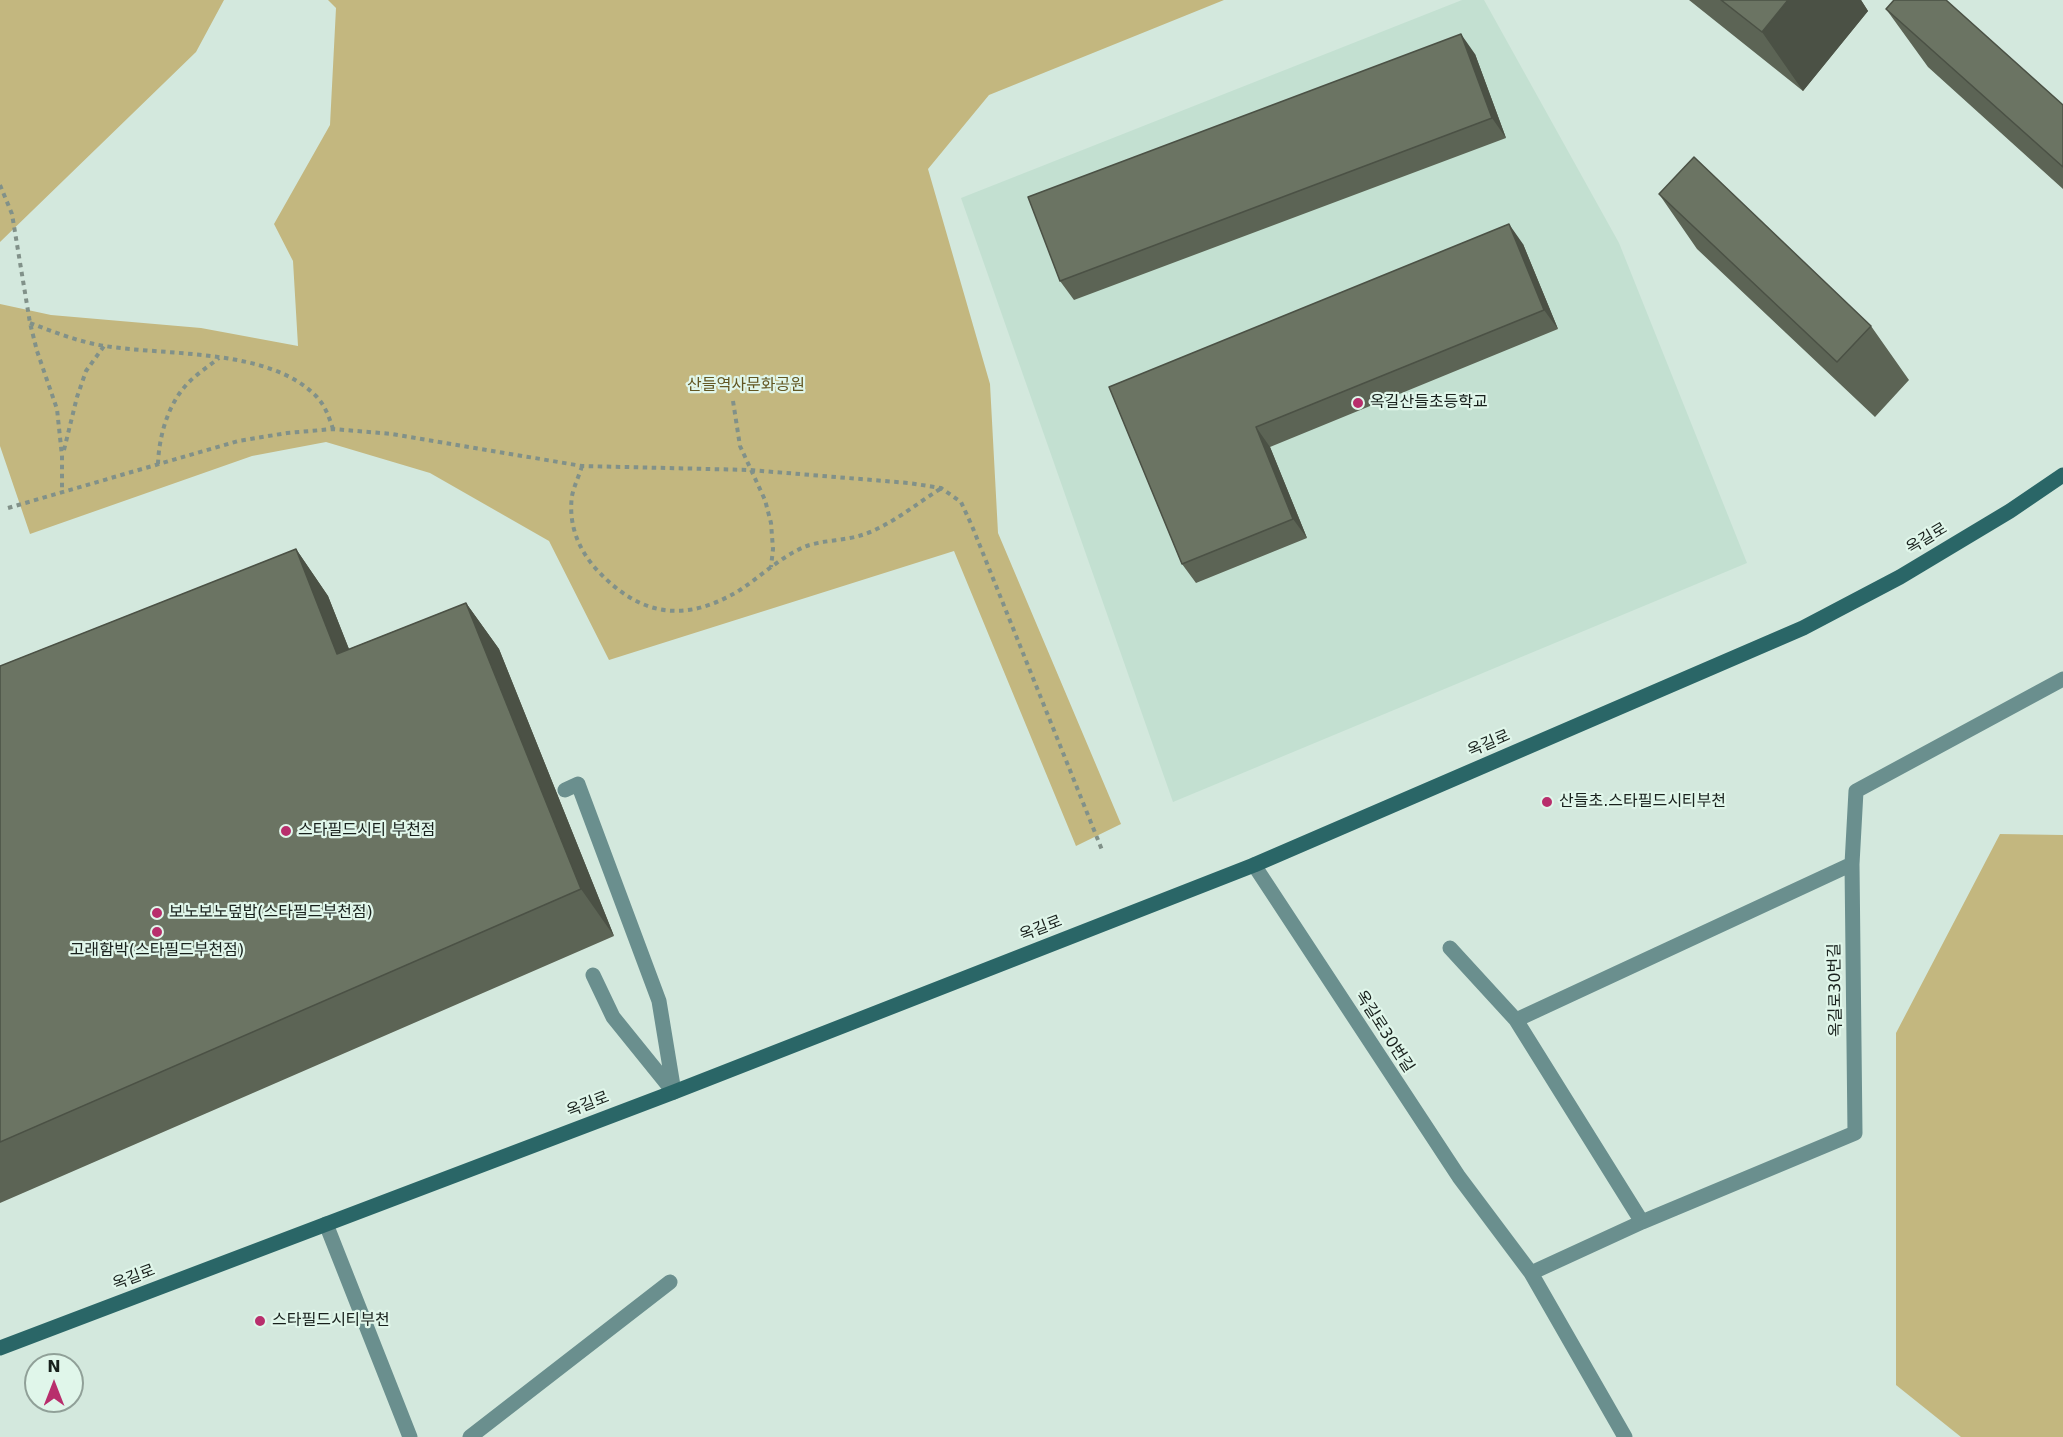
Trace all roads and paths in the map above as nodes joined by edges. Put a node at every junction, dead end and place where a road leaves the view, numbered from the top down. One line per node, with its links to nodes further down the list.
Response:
1 (0, 185): 2 (path)
2 (30, 323): 3 (path); 7 (path)
3 (104, 346): 4 (path); 7 (path)
4 (219, 357): 6 (path); 8 (path)
5 (733, 401): 10 (path)
6 (333, 429): 8 (path); 9 (path)
7 (62, 456): 13 (path)
8 (158, 464): 13 (path)
9 (582, 466): 10 (path); 15 (path)
10 (750, 470): 12 (path); 15 (path)
11 (2063, 475): 20 (street, 옥길로)
12 (941, 488): 15 (path); 18 (path)
13 (62, 492): 14 (path)
14 (8, 508)
15 (771, 567)
16 (2063, 679): 19 (street)
17 (565, 790): 24 (street)
18 (1102, 850)
19 (1852, 864): 23 (street); 25 (street, 옥길로30번길)
20 (1254, 865): 24 (street, 옥길로); 27 (street, 옥길로30번길)
21 (1450, 948): 23 (street)
22 (593, 975): 24 (street)
23 (1516, 1020): 25 (street)
24 (674, 1092): 26 (street, 옥길로)
25 (1642, 1222): 27 (street, 옥길로30번길)
26 (326, 1224): 29 (street, 옥길로); 30 (street)
27 (1531, 1273): 32 (street, 옥길로30번길)
28 (670, 1282): 31 (street)
29 (0, 1347)
30 (410, 1437)
31 (470, 1437)
32 (1625, 1437)

